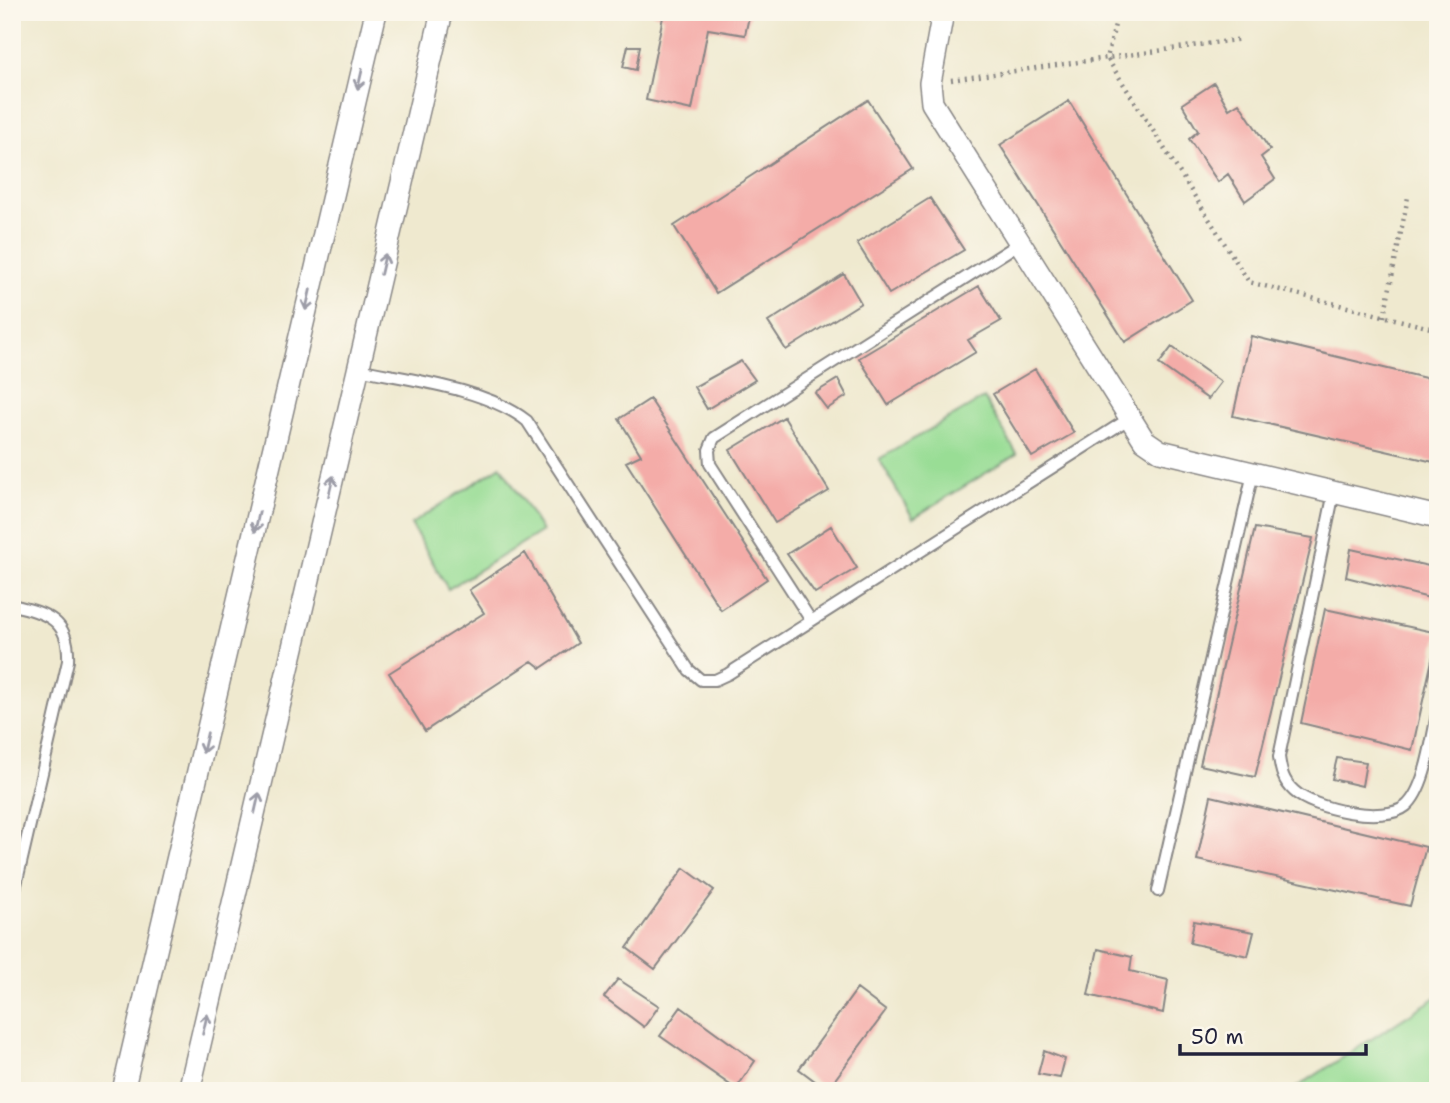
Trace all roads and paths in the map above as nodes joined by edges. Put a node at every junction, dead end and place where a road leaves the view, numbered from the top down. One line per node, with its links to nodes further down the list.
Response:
1 (376, 12): 22 (street, one-way to 22)
2 (442, 12): 12 (street, one-way to 2)
3 (943, 12): 7 (street)
4 (1118, 12): 6 (path)
5 (1242, 39): 6 (path)
6 (1107, 58): 7 (path); 10 (path)
7 (930, 83): 9 (street)
8 (1408, 197): 10 (path)
9 (1020, 243): 13 (street); 18 (lane)
10 (1384, 317): 11 (path)
11 (1438, 330)
12 (358, 369): 18 (lane); 23 (street, one-way to 12)
13 (1130, 418): 14 (street); 18 (lane)
14 (1253, 473): 15 (street); 20 (lane)
15 (1334, 492): 16 (street); 19 (lane)
16 (1438, 517)
17 (12, 605): 21 (lane)
18 (810, 619)
19 (1438, 710)
20 (1158, 891)
21 (12, 902)
22 (123, 1091)
23 (189, 1091)

